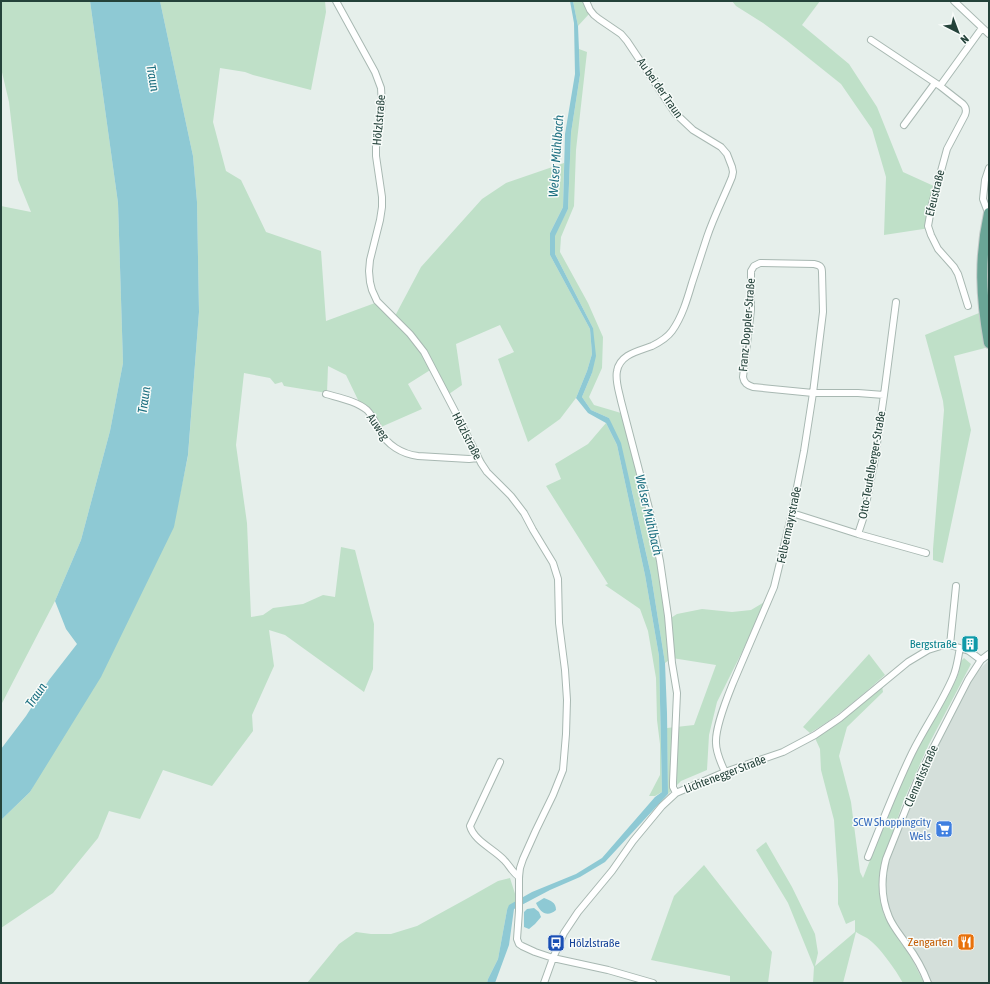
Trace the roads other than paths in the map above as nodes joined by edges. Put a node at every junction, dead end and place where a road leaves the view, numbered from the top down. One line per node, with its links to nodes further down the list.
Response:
1 (336, 1): 18 (street, Hölzlstraße)
2 (586, 1): 29 (street, Au bei der Traun)
3 (954, 1): 4 (street)
4 (982, 28): 5 (street); 7 (street)
5 (989, 34)
6 (871, 40): 7 (street, Efeustraße)
7 (937, 84): 8 (street); 13 (street, Efeustraße)
8 (904, 125)
9 (989, 168): 10 (street)
10 (989, 214): 14 (main road)
11 (821, 266): 15 (street, Felbermayrstraße); 15 (street, Franz-Doppler-Straße)
12 (896, 302): 17 (street, Otto-Teufelberger-Straße)
13 (968, 306)
14 (989, 343)
15 (813, 393): 17 (street, Otto-Teufelberger-Straße); 19 (street, Felbermayrstraße)
16 (326, 394): 18 (street, Auweg)
17 (884, 396): 20 (street, Otto-Teufelberger-Straße)
18 (478, 458): 31 (street, Hölzlstraße)
19 (792, 513): 20 (street, Otto-Teufelberger-Straße); 28 (street, Felbermayrstraße)
20 (858, 534): 21 (street, Otto-Teufelberger-Straße)
21 (926, 553)
22 (956, 586): 23 (street)
23 (950, 645): 24 (street, Lichtenegger Straße); 28 (street, Lichtenegger Straße)
24 (960, 648): 26 (street, Lichtenegger Straße); 30 (street)
25 (989, 654): 26 (street)
26 (981, 660): 35 (street, Clematisstraße)
27 (500, 762): 31 (street)
28 (725, 772): 29 (street, Lichtenegger Straße)
29 (676, 793): 32 (street, Lichtenegger Straße)
30 (868, 857)
31 (519, 877): 32 (street, Hölzlstraße)
32 (553, 958): 33 (street, Lichtenegger Straße); 34 (street)
33 (544, 983)
34 (653, 983)
35 (928, 983)

